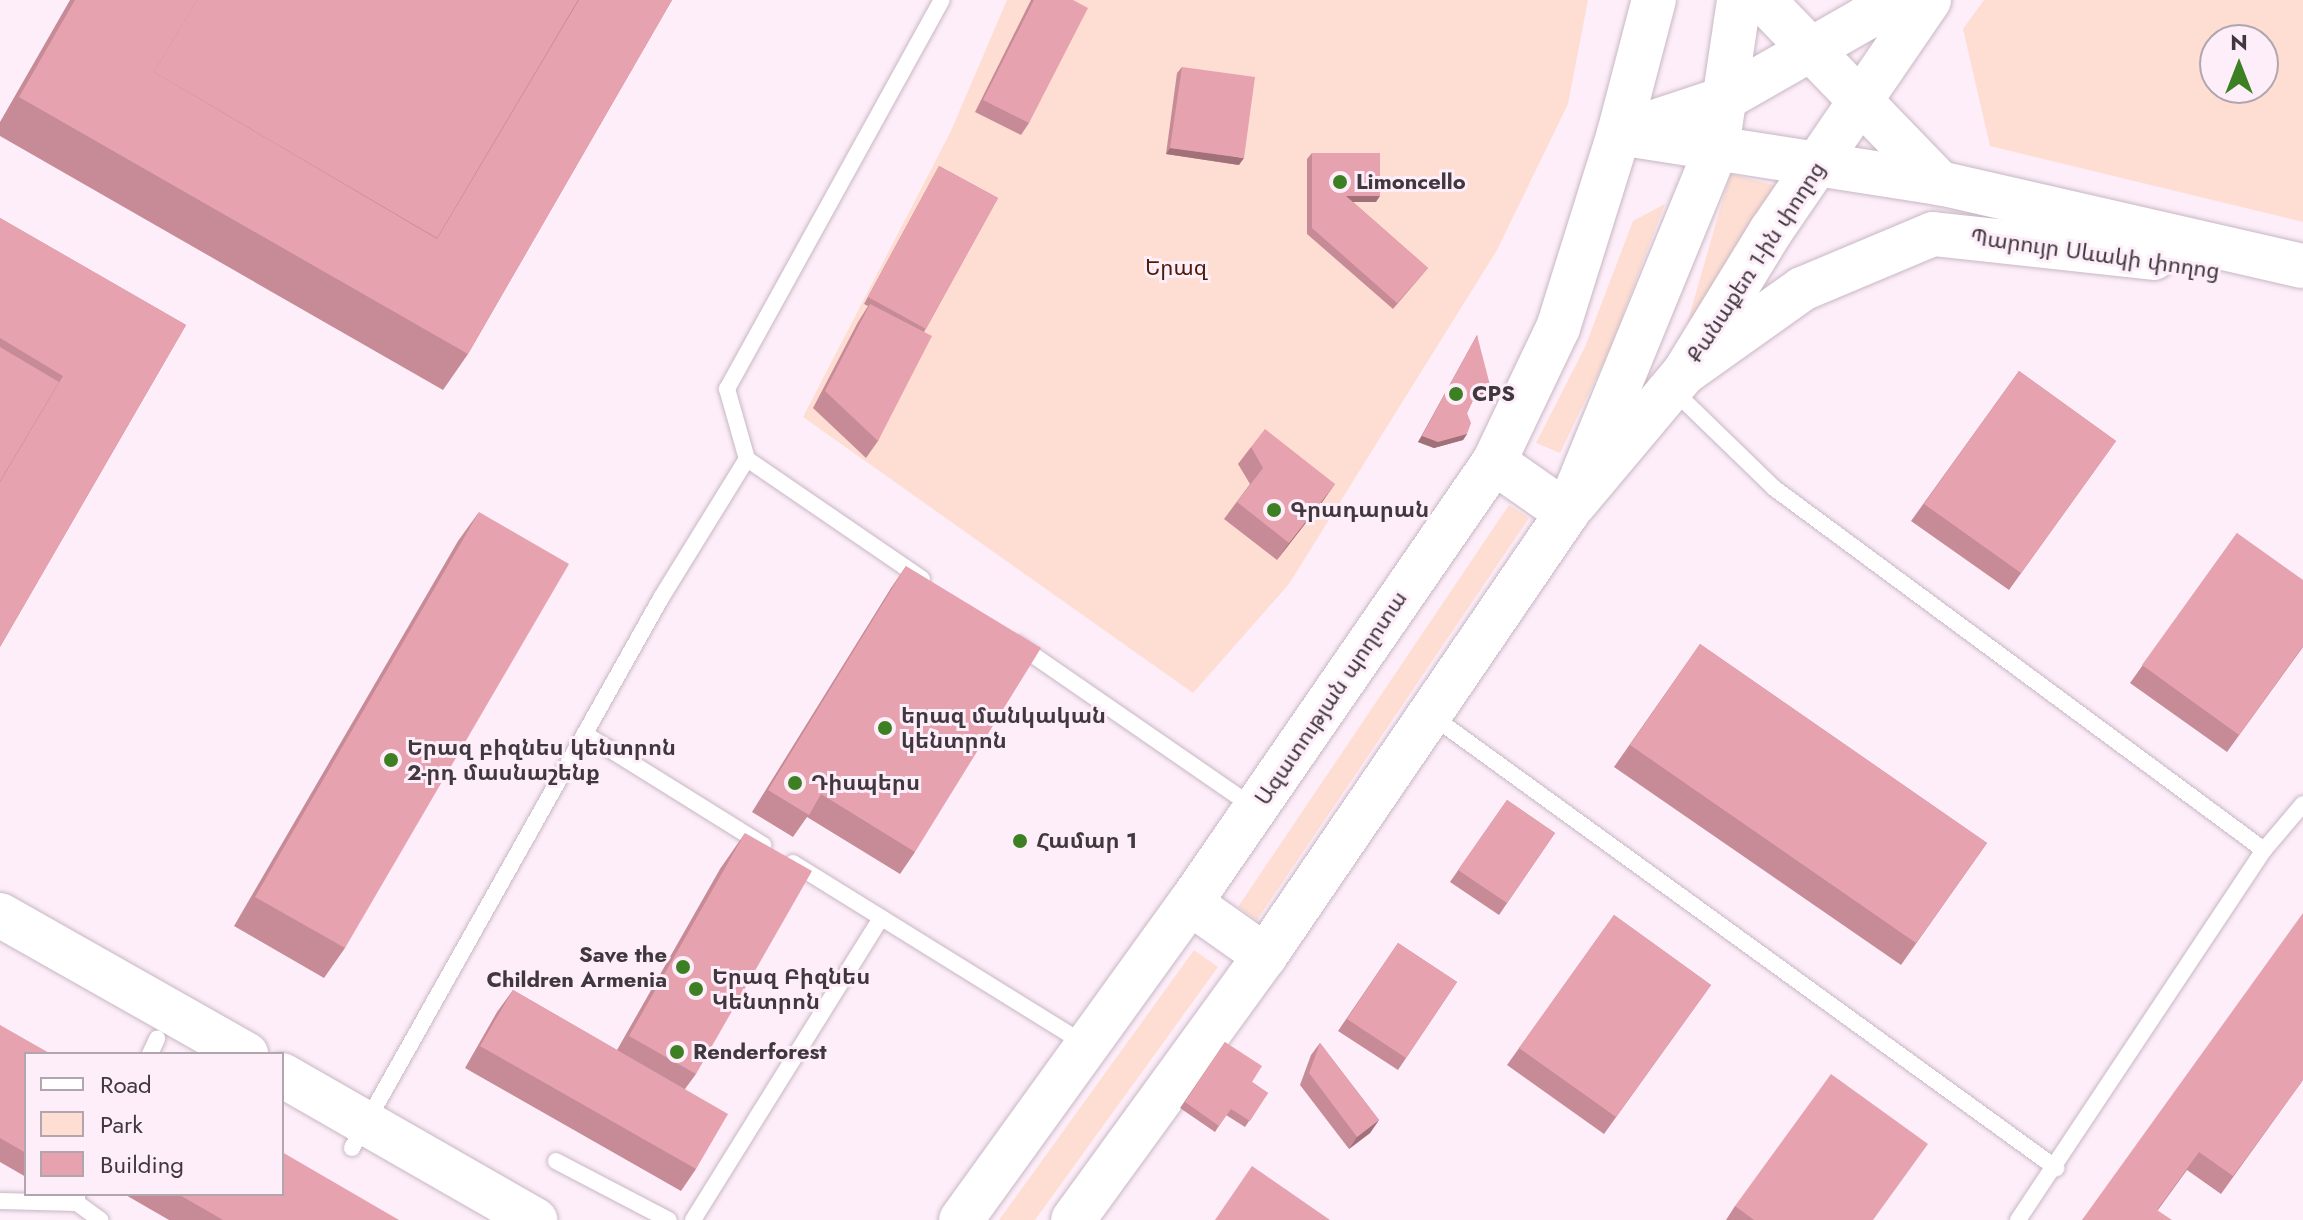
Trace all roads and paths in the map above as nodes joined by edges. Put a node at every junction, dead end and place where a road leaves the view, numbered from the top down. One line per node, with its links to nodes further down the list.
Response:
1 (942, 0): 19 (lane)
2 (1654, 0): 12 (main road, Ազատության պողոտա)
3 (1739, 0): 10 (main road)
4 (1763, 0): 9 (main road)
5 (1777, 0): 7 (main road)
6 (1929, 0): 8 (main road, Քանաքեռ 1-ին փողոց)
7 (1874, 9): 9 (main road)
8 (1895, 50): 11 (main road, Քանաքեռ 1-ին փողոց); 15 (main road)
9 (1812, 51): 10 (main road); 11 (main road)
10 (1724, 99): 12 (main road); 13 (main road)
11 (1861, 102): 14 (main road, Քանաքեռ 1-ին փողոց); 15 (main road)
12 (1619, 133): 13 (main road, Պարույր Սևակի փողոց); 20 (main road, Ազատության պողոտա)
13 (1717, 148): 14 (main road, Պարույր Սևակի փողոց); 21 (main road)
14 (1817, 166): 15 (main road, Պարույր Սևակի փողոց); 18 (main road, Քանաքեռ 1-ին փողոց)
15 (1930, 173): 16 (main road, Պարույր Սևակի փողոց)
16 (2303, 266)
17 (2303, 288): 18 (main road, Պարույր Սևակի փողոց)
18 (1678, 381): 21 (main road, Քանաքեռ 1-ին փողոց); 28 (lane)
19 (747, 459): 22 (lane); 25 (lane)
20 (1494, 462): 21 (main road); 27 (main road, Ազատության պողոտա)
21 (1567, 513): 24 (main road)
22 (937, 589)
23 (1001, 633): 27 (lane)
24 (1432, 716): 33 (main road); 41 (lane)
25 (585, 734): 31 (lane); 39 (lane)
26 (2303, 804): 28 (lane)
27 (1256, 808): 29 (main road, Ազատության պողոտա)
28 (2264, 850): 41 (lane)
29 (1190, 903): 33 (main road); 34 (main road, Ազատության պողոտա)
30 (0, 915): 36 (main road)
31 (881, 918): 34 (lane); 48 (lane)
32 (0, 949): 35 (main road)
33 (1265, 956): 50 (main road)
34 (1087, 1046): 49 (main road, Ազատության պողոտա)
35 (164, 1049)
36 (242, 1052)
37 (284, 1077): 39 (main road)
38 (284, 1110): 39 (main road)
39 (360, 1135): 45 (main road); 46 (main road)
40 (556, 1161): 47 (lane)
41 (2056, 1168): 51 (lane)
42 (77, 1198): 43 (lane); 44 (lane)
43 (0, 1201)
44 (100, 1220)
45 (478, 1220)
46 (535, 1220)
47 (669, 1220)
48 (693, 1220)
49 (961, 1220)
50 (1073, 1220)
51 (2018, 1220)

